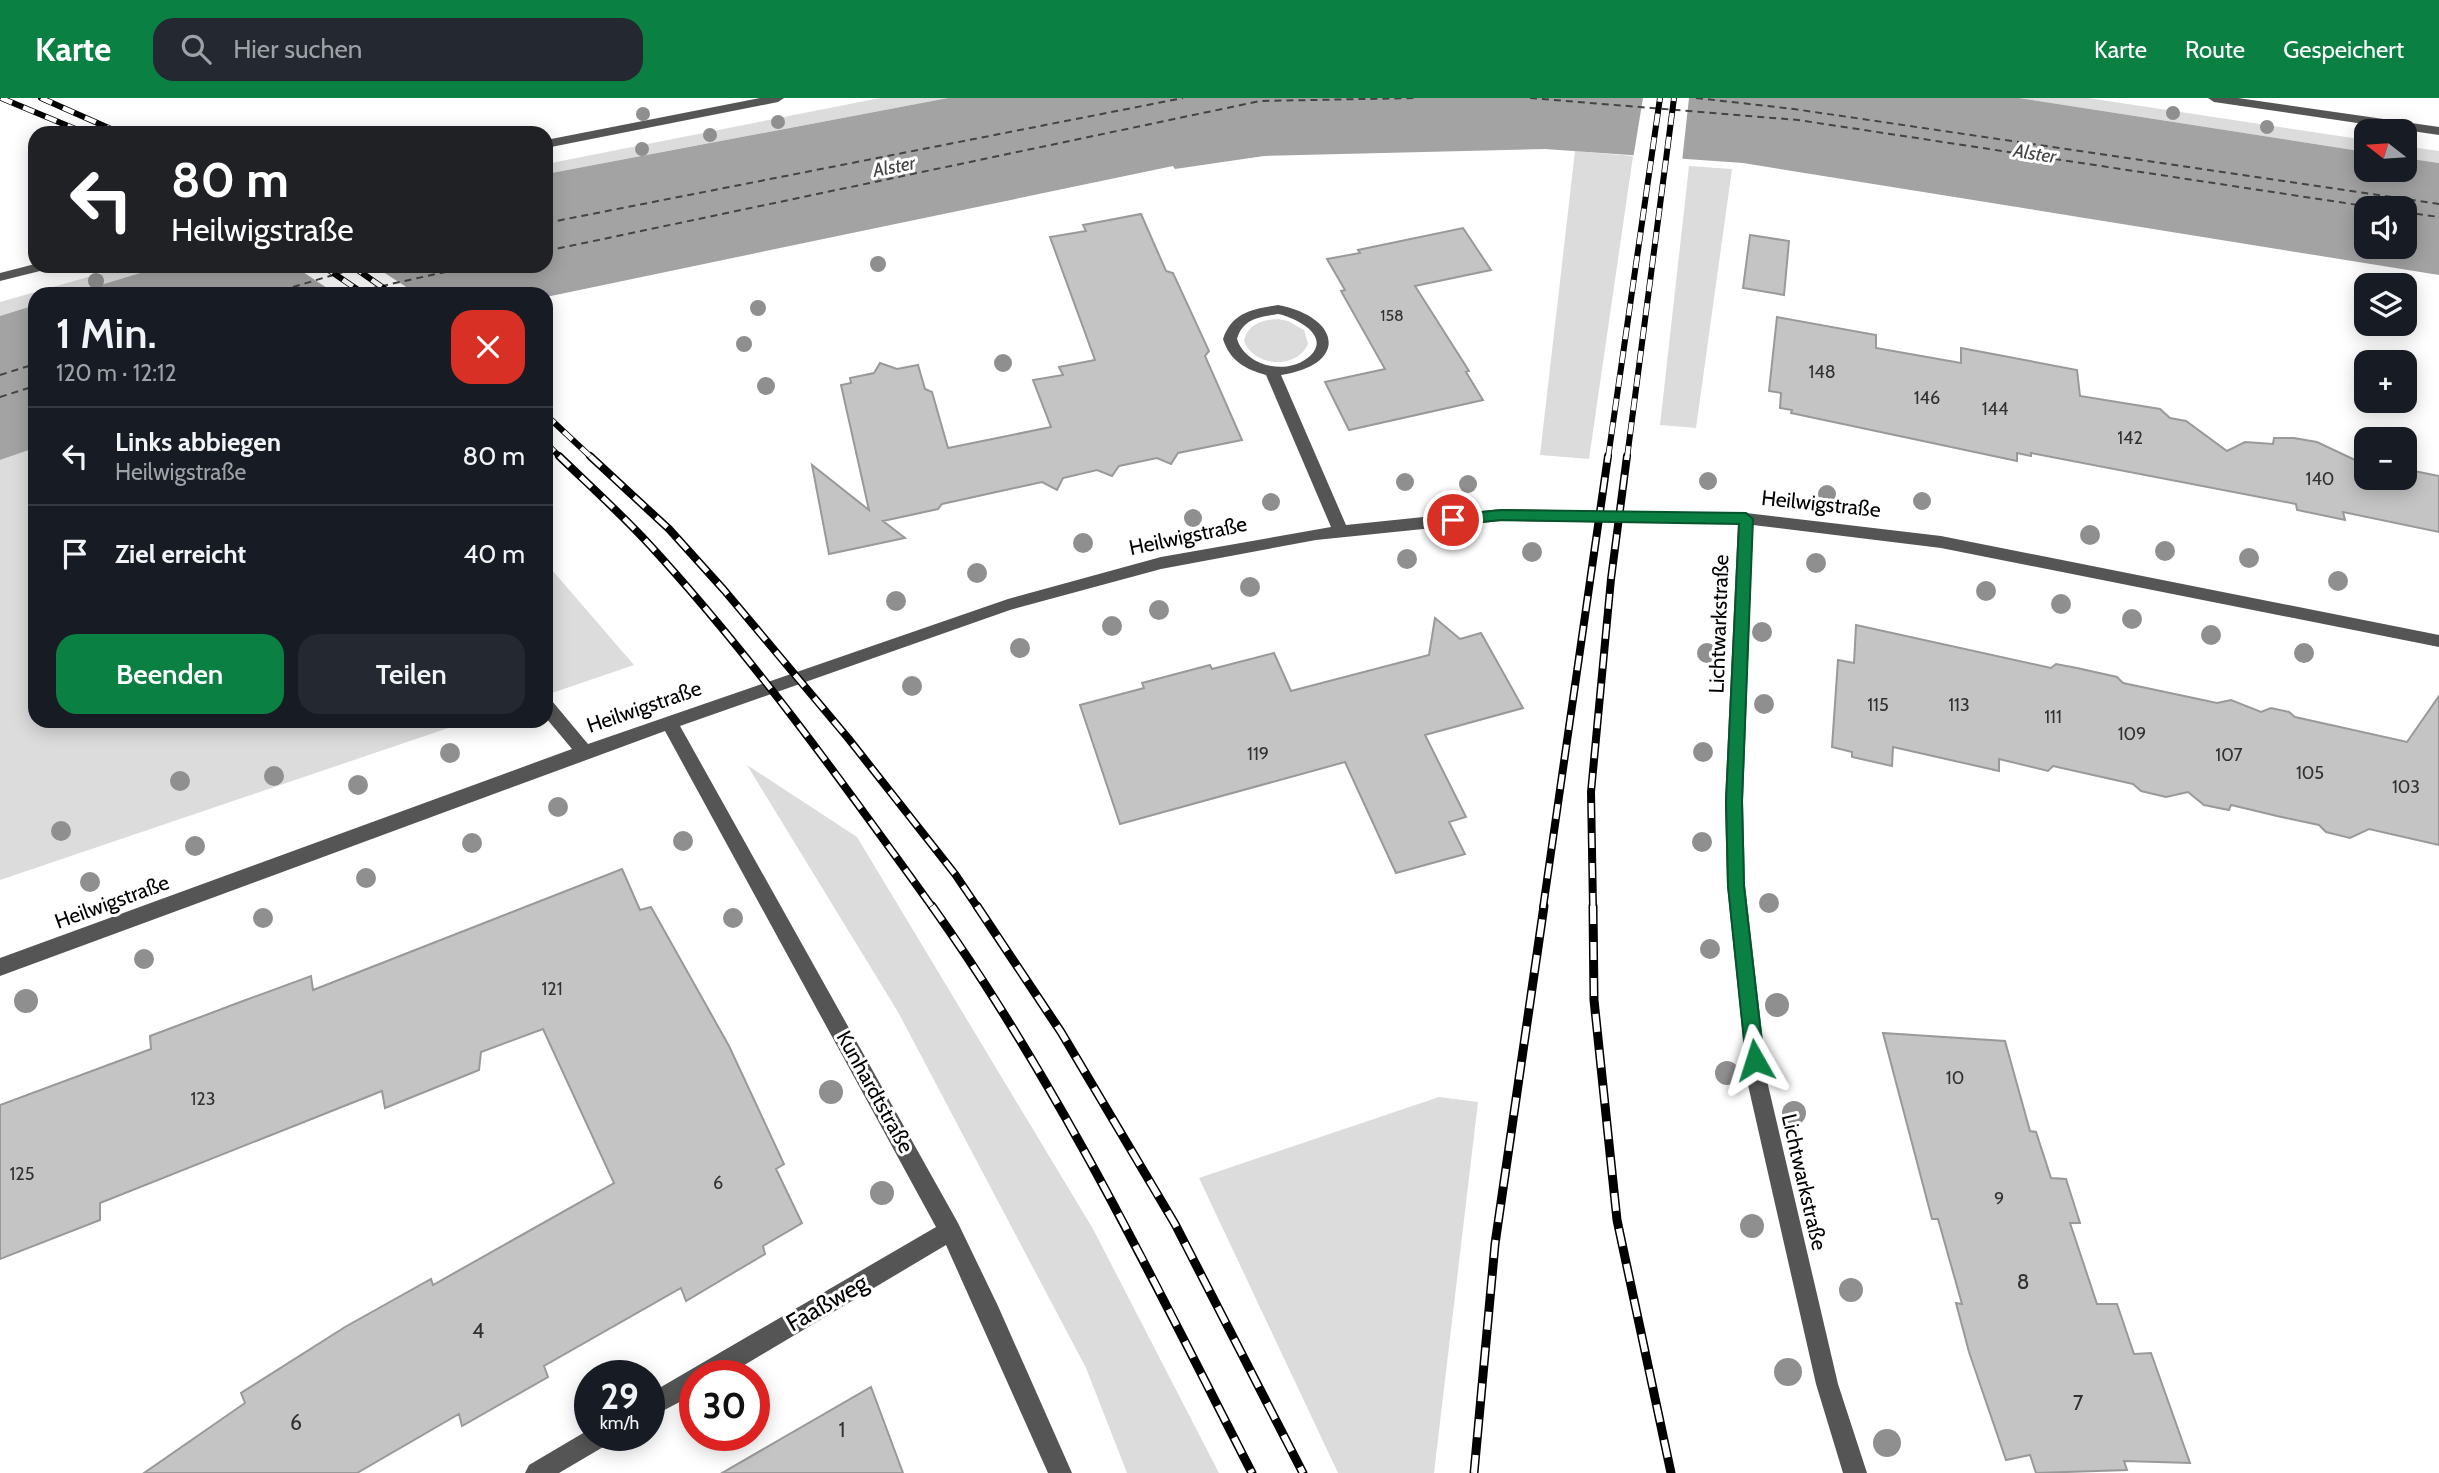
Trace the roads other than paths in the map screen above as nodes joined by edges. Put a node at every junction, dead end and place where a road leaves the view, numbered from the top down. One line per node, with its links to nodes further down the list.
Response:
1 (778, 98): 4 (street)
2 (2214, 98): 3 (street)
3 (2439, 131)
4 (553, 143)
5 (28, 270): 6 (street)
6 (0, 278)
7 (1272, 371): 7 (street); 9 (street)
8 (1746, 519): 9 (street, Heilwigstraße); 10 (street, Heilwigstraße); 20 (street, Lichtwarkstraße)
9 (1341, 531): 12 (street, Heilwigstraße)
10 (2439, 640)
11 (553, 714): 13 (street)
12 (669, 722): 13 (street, Heilwigstraße); 15 (street, Kunhardtstraße)
13 (584, 752): 14 (street, Heilwigstraße)
14 (0, 967)
15 (950, 1231): 16 (street, Faaßweg); 19 (street, Kunhardtstraße)
16 (731, 1360)
17 (575, 1451): 18 (street)
18 (537, 1473)
19 (1060, 1473)
20 (1855, 1473)

